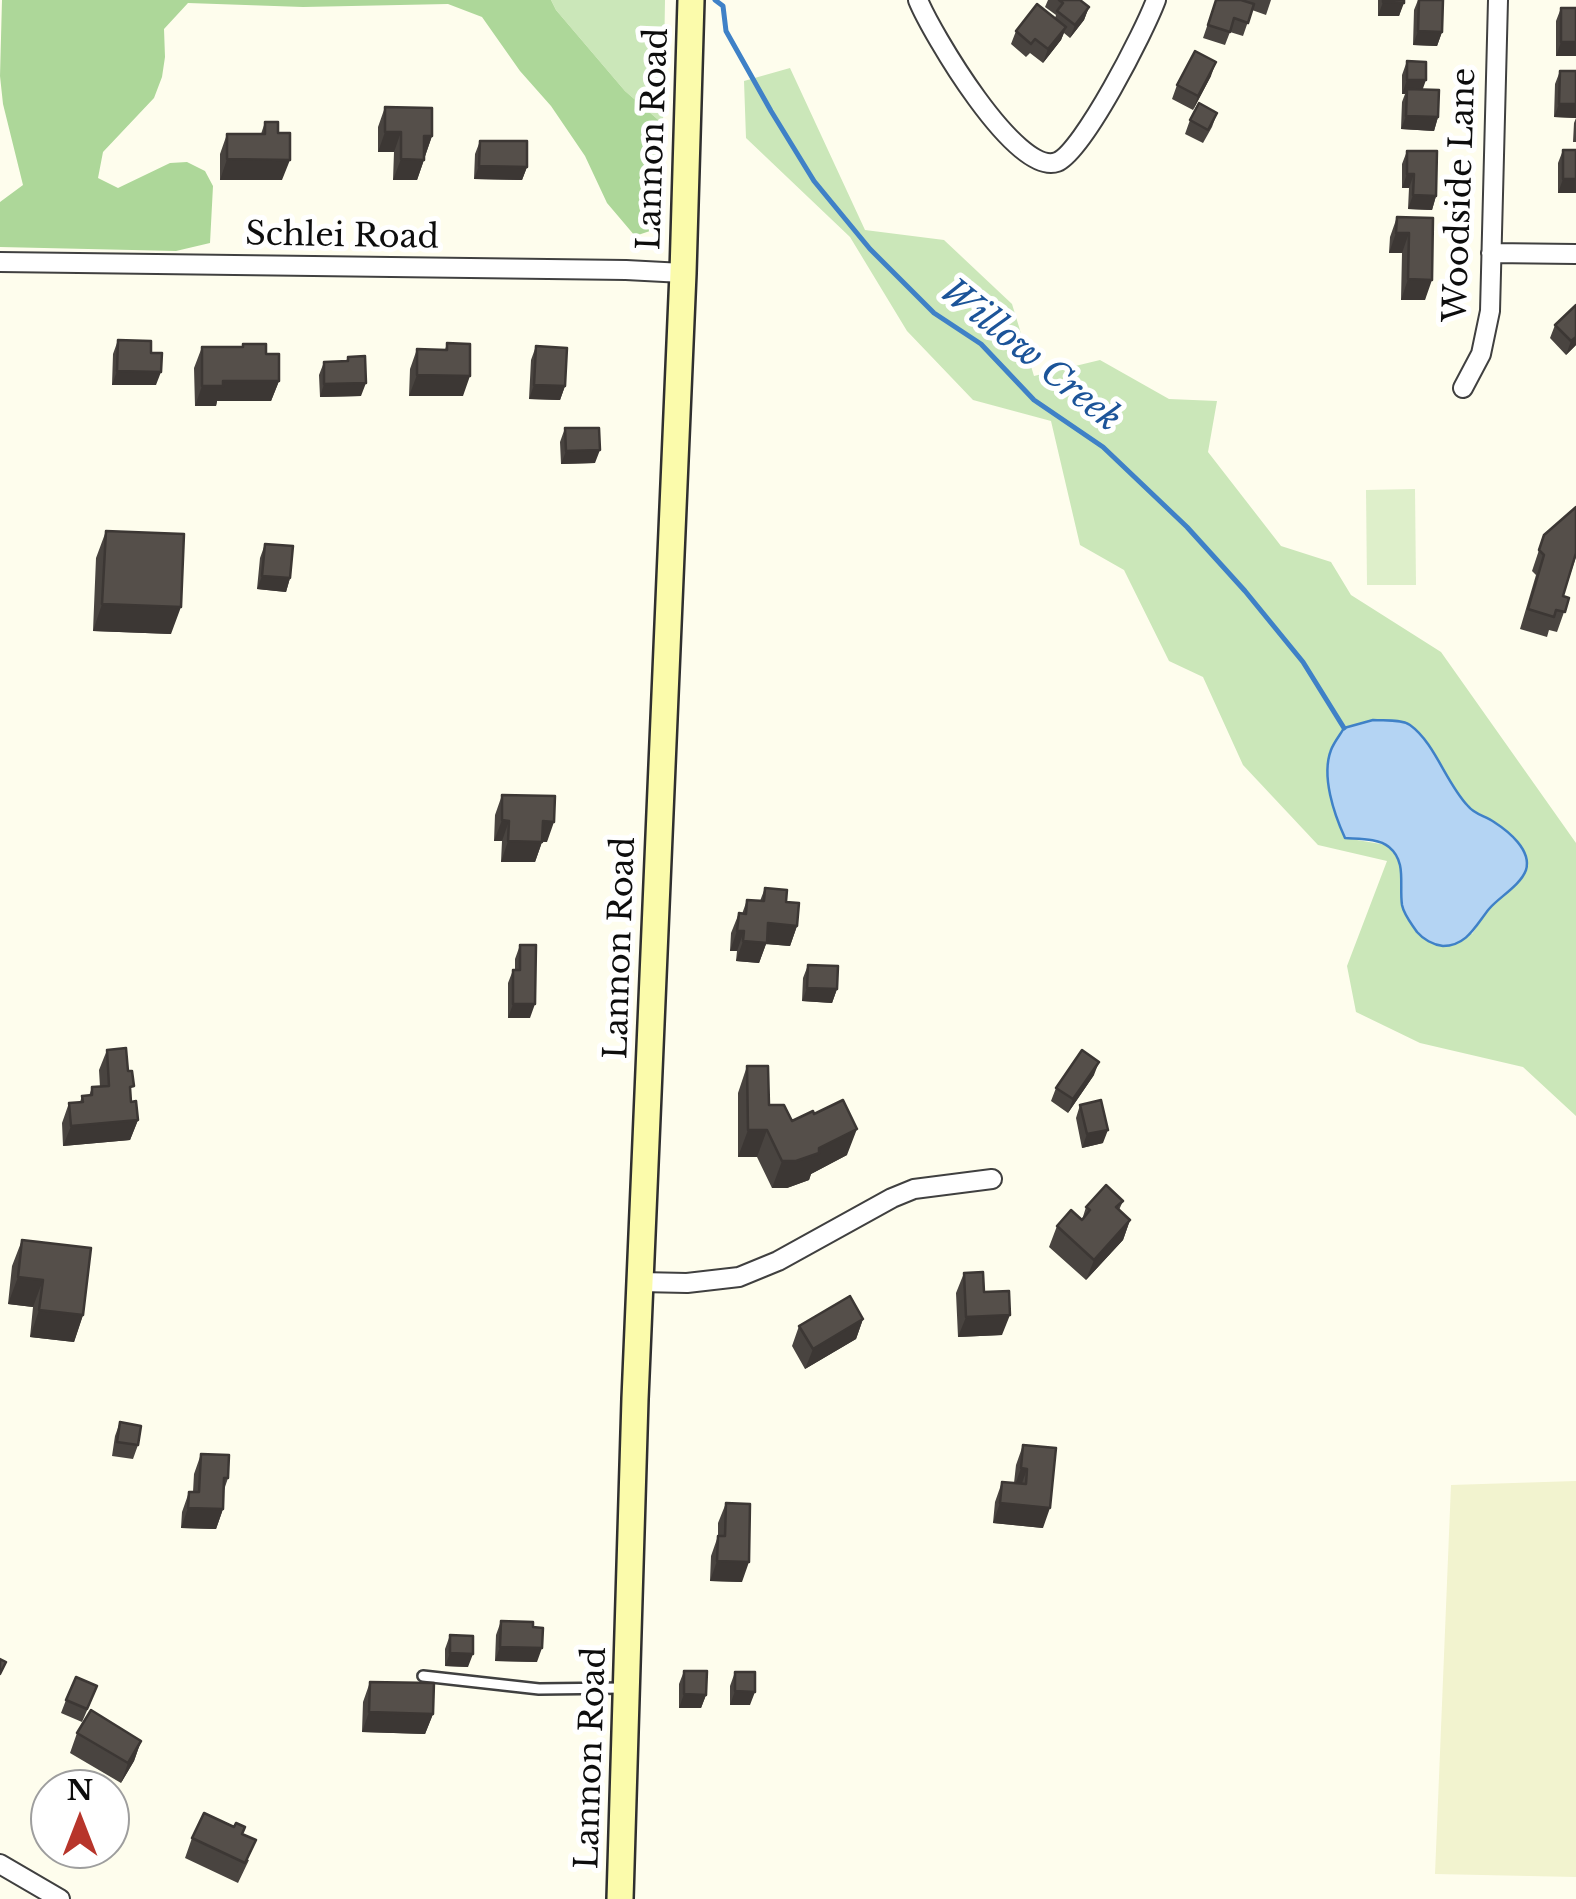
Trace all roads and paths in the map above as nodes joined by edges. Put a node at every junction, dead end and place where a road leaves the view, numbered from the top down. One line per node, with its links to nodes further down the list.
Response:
1 (691, 0): 8 (main road, Lannon Road)
2 (918, 0): 3 (street)
3 (1156, 0)
4 (1498, 0): 5 (street, Woodside Lane)
5 (1491, 252): 6 (street); 9 (street, Woodside Lane)
6 (1576, 254)
7 (0, 262): 8 (street, Schlei Road)
8 (683, 273): 11 (main road, Lannon Road)
9 (1463, 388)
10 (992, 1179): 11 (street)
11 (640, 1282): 13 (main road, Lannon Road)
12 (423, 1676): 13 (lane)
13 (626, 1688): 16 (main road, Lannon Road)
14 (0, 1864): 15 (street)
15 (60, 1899)
16 (620, 1899)

